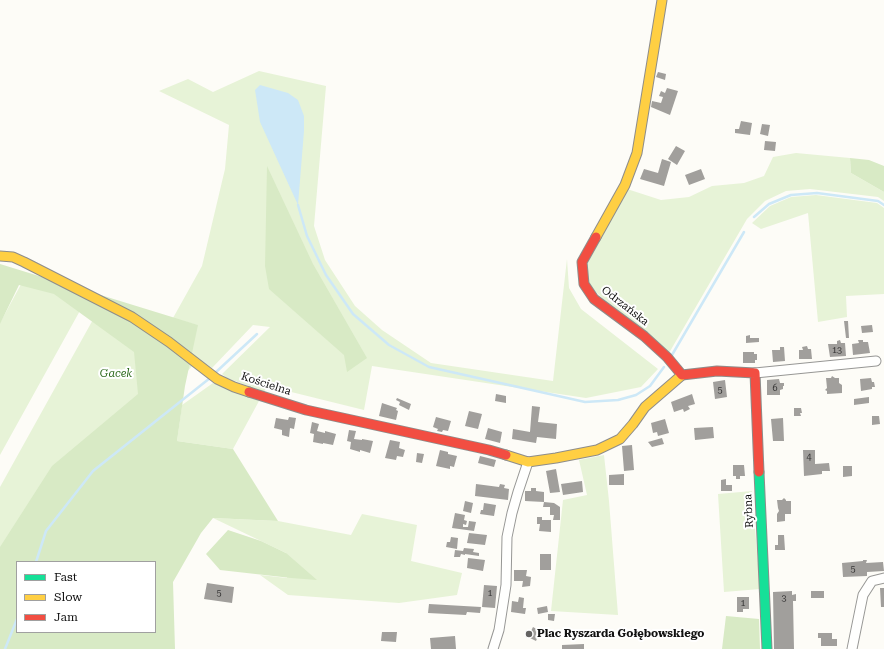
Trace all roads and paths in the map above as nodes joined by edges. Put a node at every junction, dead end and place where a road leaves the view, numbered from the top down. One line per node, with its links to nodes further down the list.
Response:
1 (662, 0): 5 (street, Odrzańska)
2 (0, 256): 6 (street, Kościelna)
3 (876, 361): 4 (street)
4 (755, 373): 5 (street); 9 (street, Rybna)
5 (682, 374): 6 (street)
6 (528, 462): 8 (street)
7 (884, 578): 10 (street)
8 (493, 649)
9 (767, 649)
10 (852, 649)

